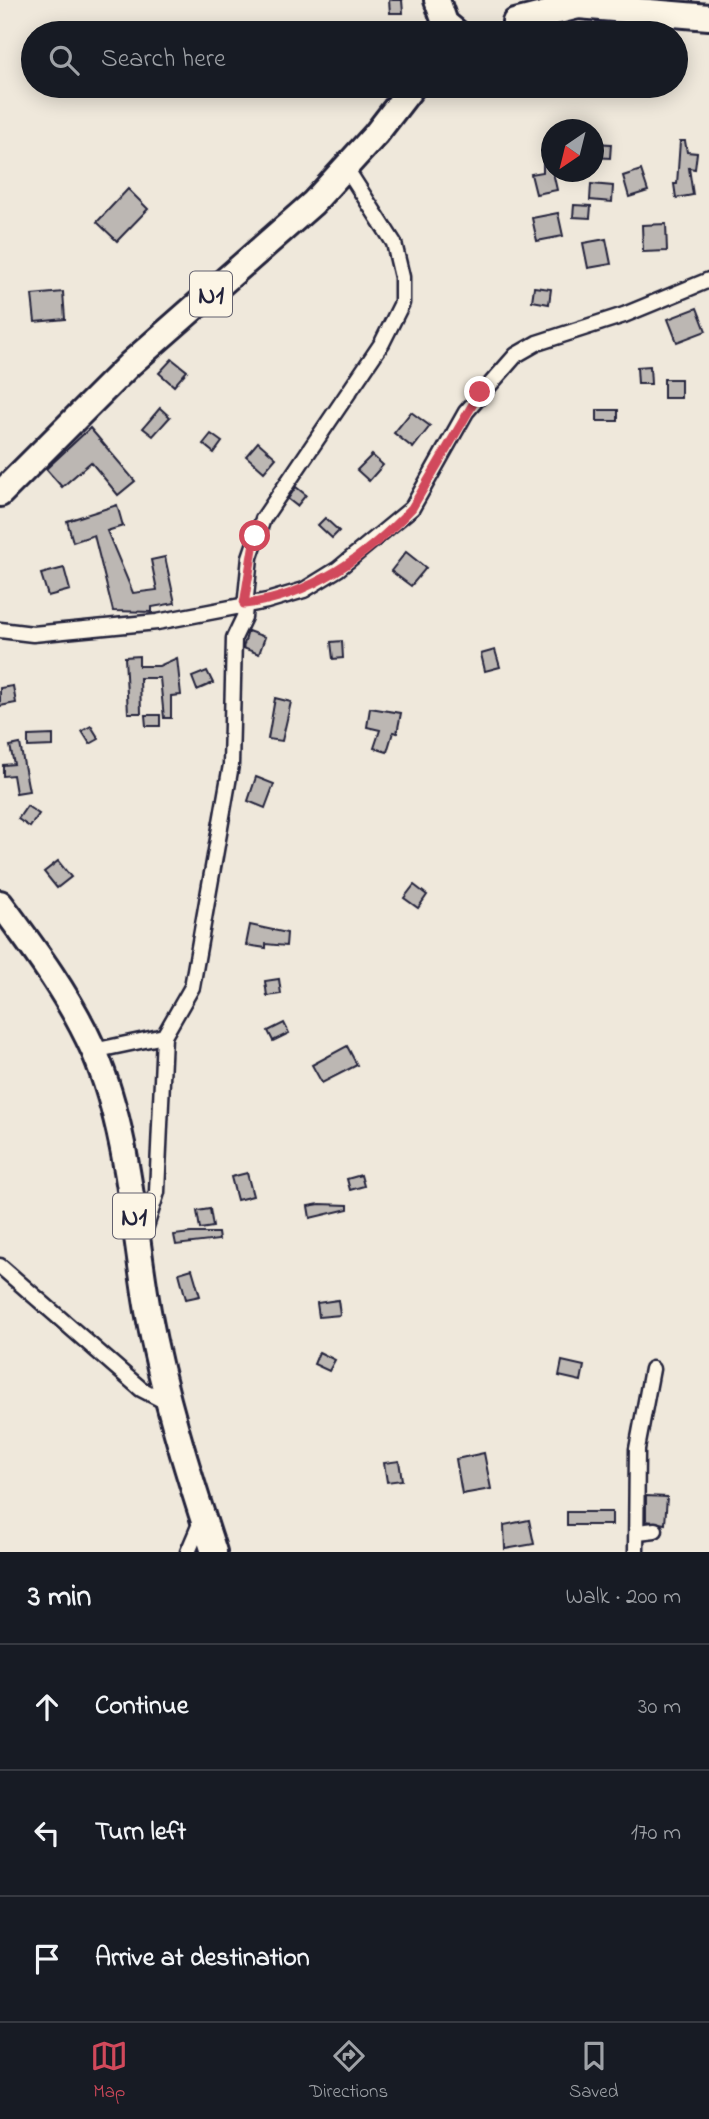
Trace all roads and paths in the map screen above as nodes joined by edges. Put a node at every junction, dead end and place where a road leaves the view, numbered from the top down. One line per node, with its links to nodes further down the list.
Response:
1 (567, 3): 2 (highway); 3 (highway)
2 (709, 17)
3 (513, 19)
4 (403, 98): 5 (highway, N1)
5 (346, 168): 7 (highway, N1); 8 (street)
6 (709, 280): 8 (street)
7 (0, 494)
8 (244, 604): 9 (street); 11 (street)
9 (0, 630)
10 (0, 903): 12 (highway, N1)
11 (164, 1036): 12 (street); 13 (street)
12 (93, 1051): 13 (highway, N1)
13 (138, 1249): 16 (highway, N1)
14 (0, 1266): 16 (street)
15 (652, 1369): 19 (street)
16 (168, 1403): 17 (highway, N1)
17 (203, 1518): 20 (street); 21 (highway, N1)
18 (655, 1530): 19 (street)
19 (638, 1532): 22 (street)
20 (188, 1552)
21 (214, 1552)
22 (636, 1552)

